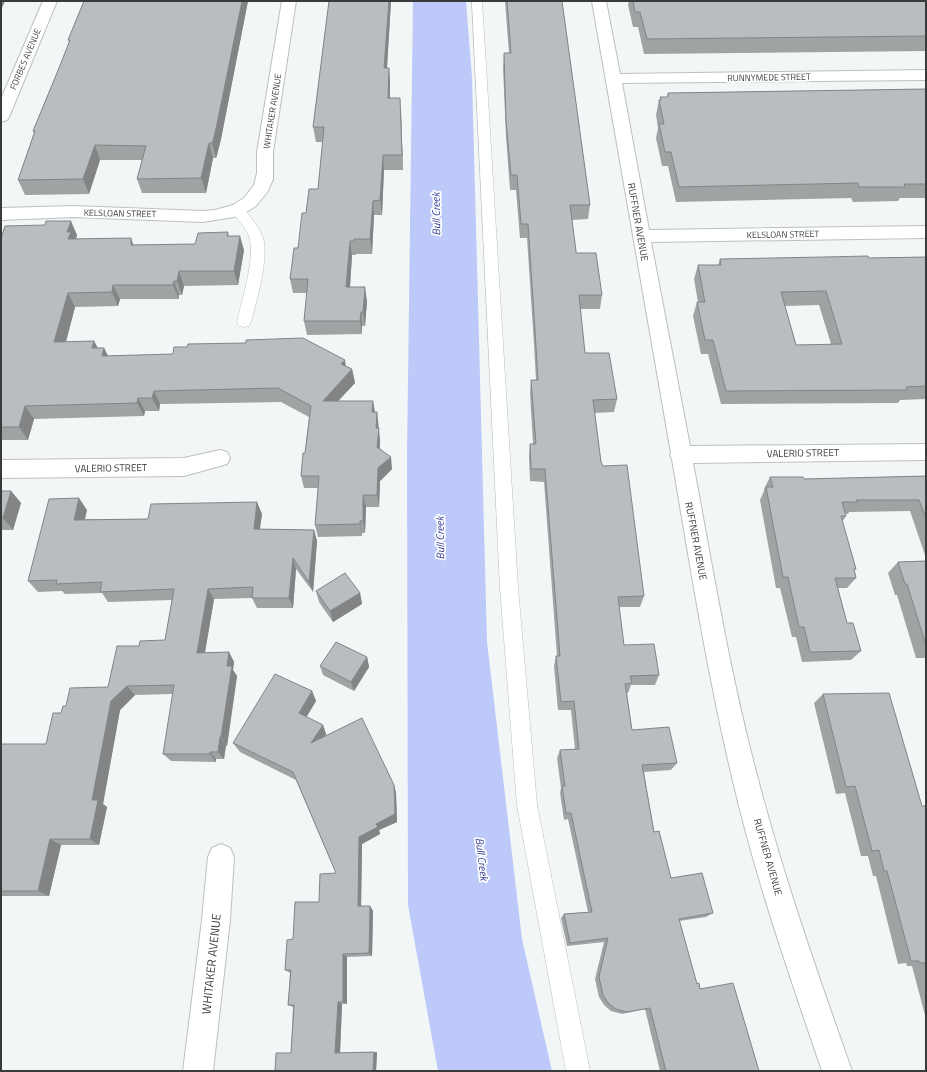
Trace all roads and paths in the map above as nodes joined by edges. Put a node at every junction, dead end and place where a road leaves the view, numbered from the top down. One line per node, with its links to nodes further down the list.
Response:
1 (50, 1): 7 (street, FORBES AVENUE)
2 (289, 1): 8 (street, WHITAKER AVENUE)
3 (477, 1): 19 (lane)
4 (598, 1): 6 (street, RUFFNER AVENUE)
5 (926, 75): 6 (street, RUNNYMEDE STREET)
6 (613, 79): 11 (street, RUFFNER AVENUE)
7 (1, 117)
8 (238, 210): 9 (street, KELSLOAN STREET); 12 (lane)
9 (1, 214)
10 (926, 232): 11 (street, KELSLOAN STREET)
11 (641, 236): 14 (street, RUFFNER AVENUE)
12 (244, 322)
13 (926, 452): 14 (street, VALERIO STREET)
14 (680, 455): 20 (street, RUFFNER AVENUE)
15 (220, 458): 16 (street, VALERIO STREET)
16 (1, 469)
17 (221, 857): 18 (street, WHITAKER AVENUE)
18 (198, 1071)
19 (578, 1071)
20 (837, 1071)

